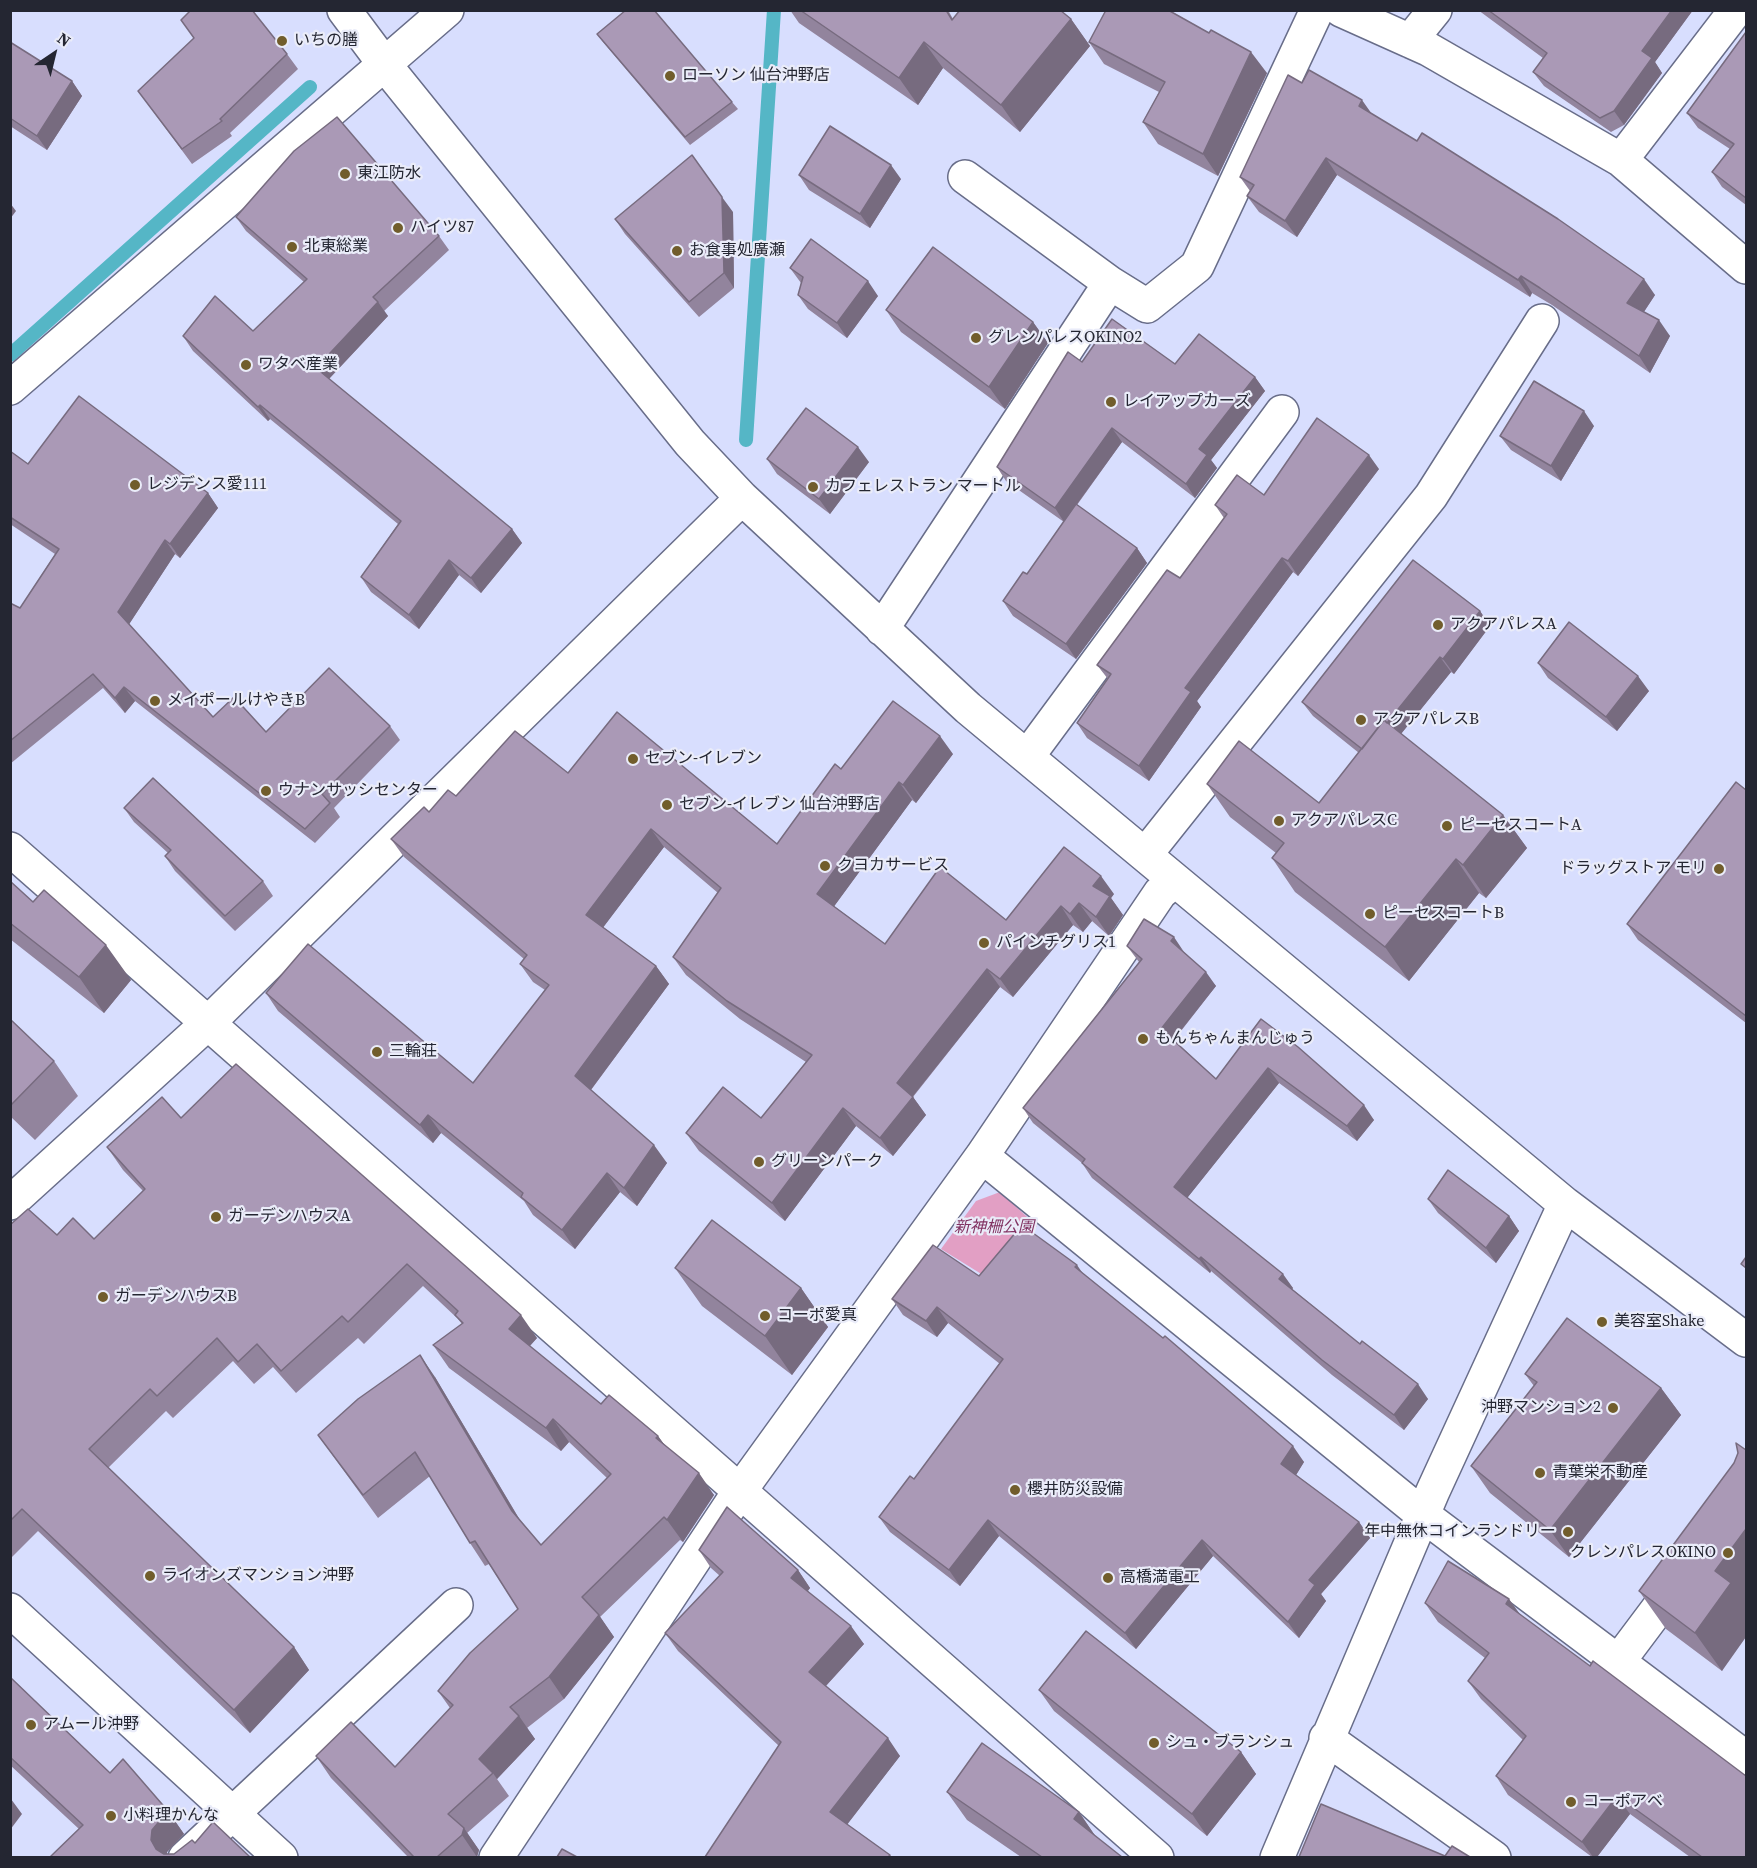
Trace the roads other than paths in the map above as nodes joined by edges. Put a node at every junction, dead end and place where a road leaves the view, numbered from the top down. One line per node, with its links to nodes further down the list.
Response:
1 (344, 10): 8 (street)
2 (447, 10): 8 (street)
3 (1317, 10): 12 (street)
4 (1341, 10): 7 (street)
5 (1435, 10): 7 (street)
6 (1736, 10): 9 (street)
7 (1410, 41): 9 (street)
8 (385, 65): 14 (street); 16 (street)
9 (1621, 160): 11 (street)
10 (965, 177): 12 (street)
11 (1746, 267)
12 (1110, 283): 17 (street)
13 (1542, 321): 20 (street)
14 (10, 388)
15 (1282, 412): 18 (street)
16 (742, 498): 17 (street); 22 (street)
17 (882, 629): 18 (street)
18 (1027, 757): 20 (street)
19 (10, 849): 22 (street)
20 (1145, 855): 21 (street)
21 (1174, 881): 23 (street); 25 (street)
22 (209, 1022): 24 (street); 27 (street)
23 (982, 1156): 27 (street); 28 (street)
24 (10, 1203)
25 (1565, 1204): 26 (street); 28 (street)
26 (1746, 1340)
27 (739, 1492): 38 (street); 39 (street)
28 (1423, 1515): 32 (street); 33 (street)
29 (1697, 1557): 32 (street)
30 (456, 1605): 35 (street)
31 (10, 1610): 35 (street)
32 (1618, 1662): 34 (street)
33 (1326, 1738): 40 (street); 41 (street)
34 (1746, 1758)
35 (232, 1812): 36 (street); 37 (street)
36 (185, 1857)
37 (281, 1857)
38 (496, 1857)
39 (1156, 1857)
40 (1277, 1857)
41 (1494, 1857)

